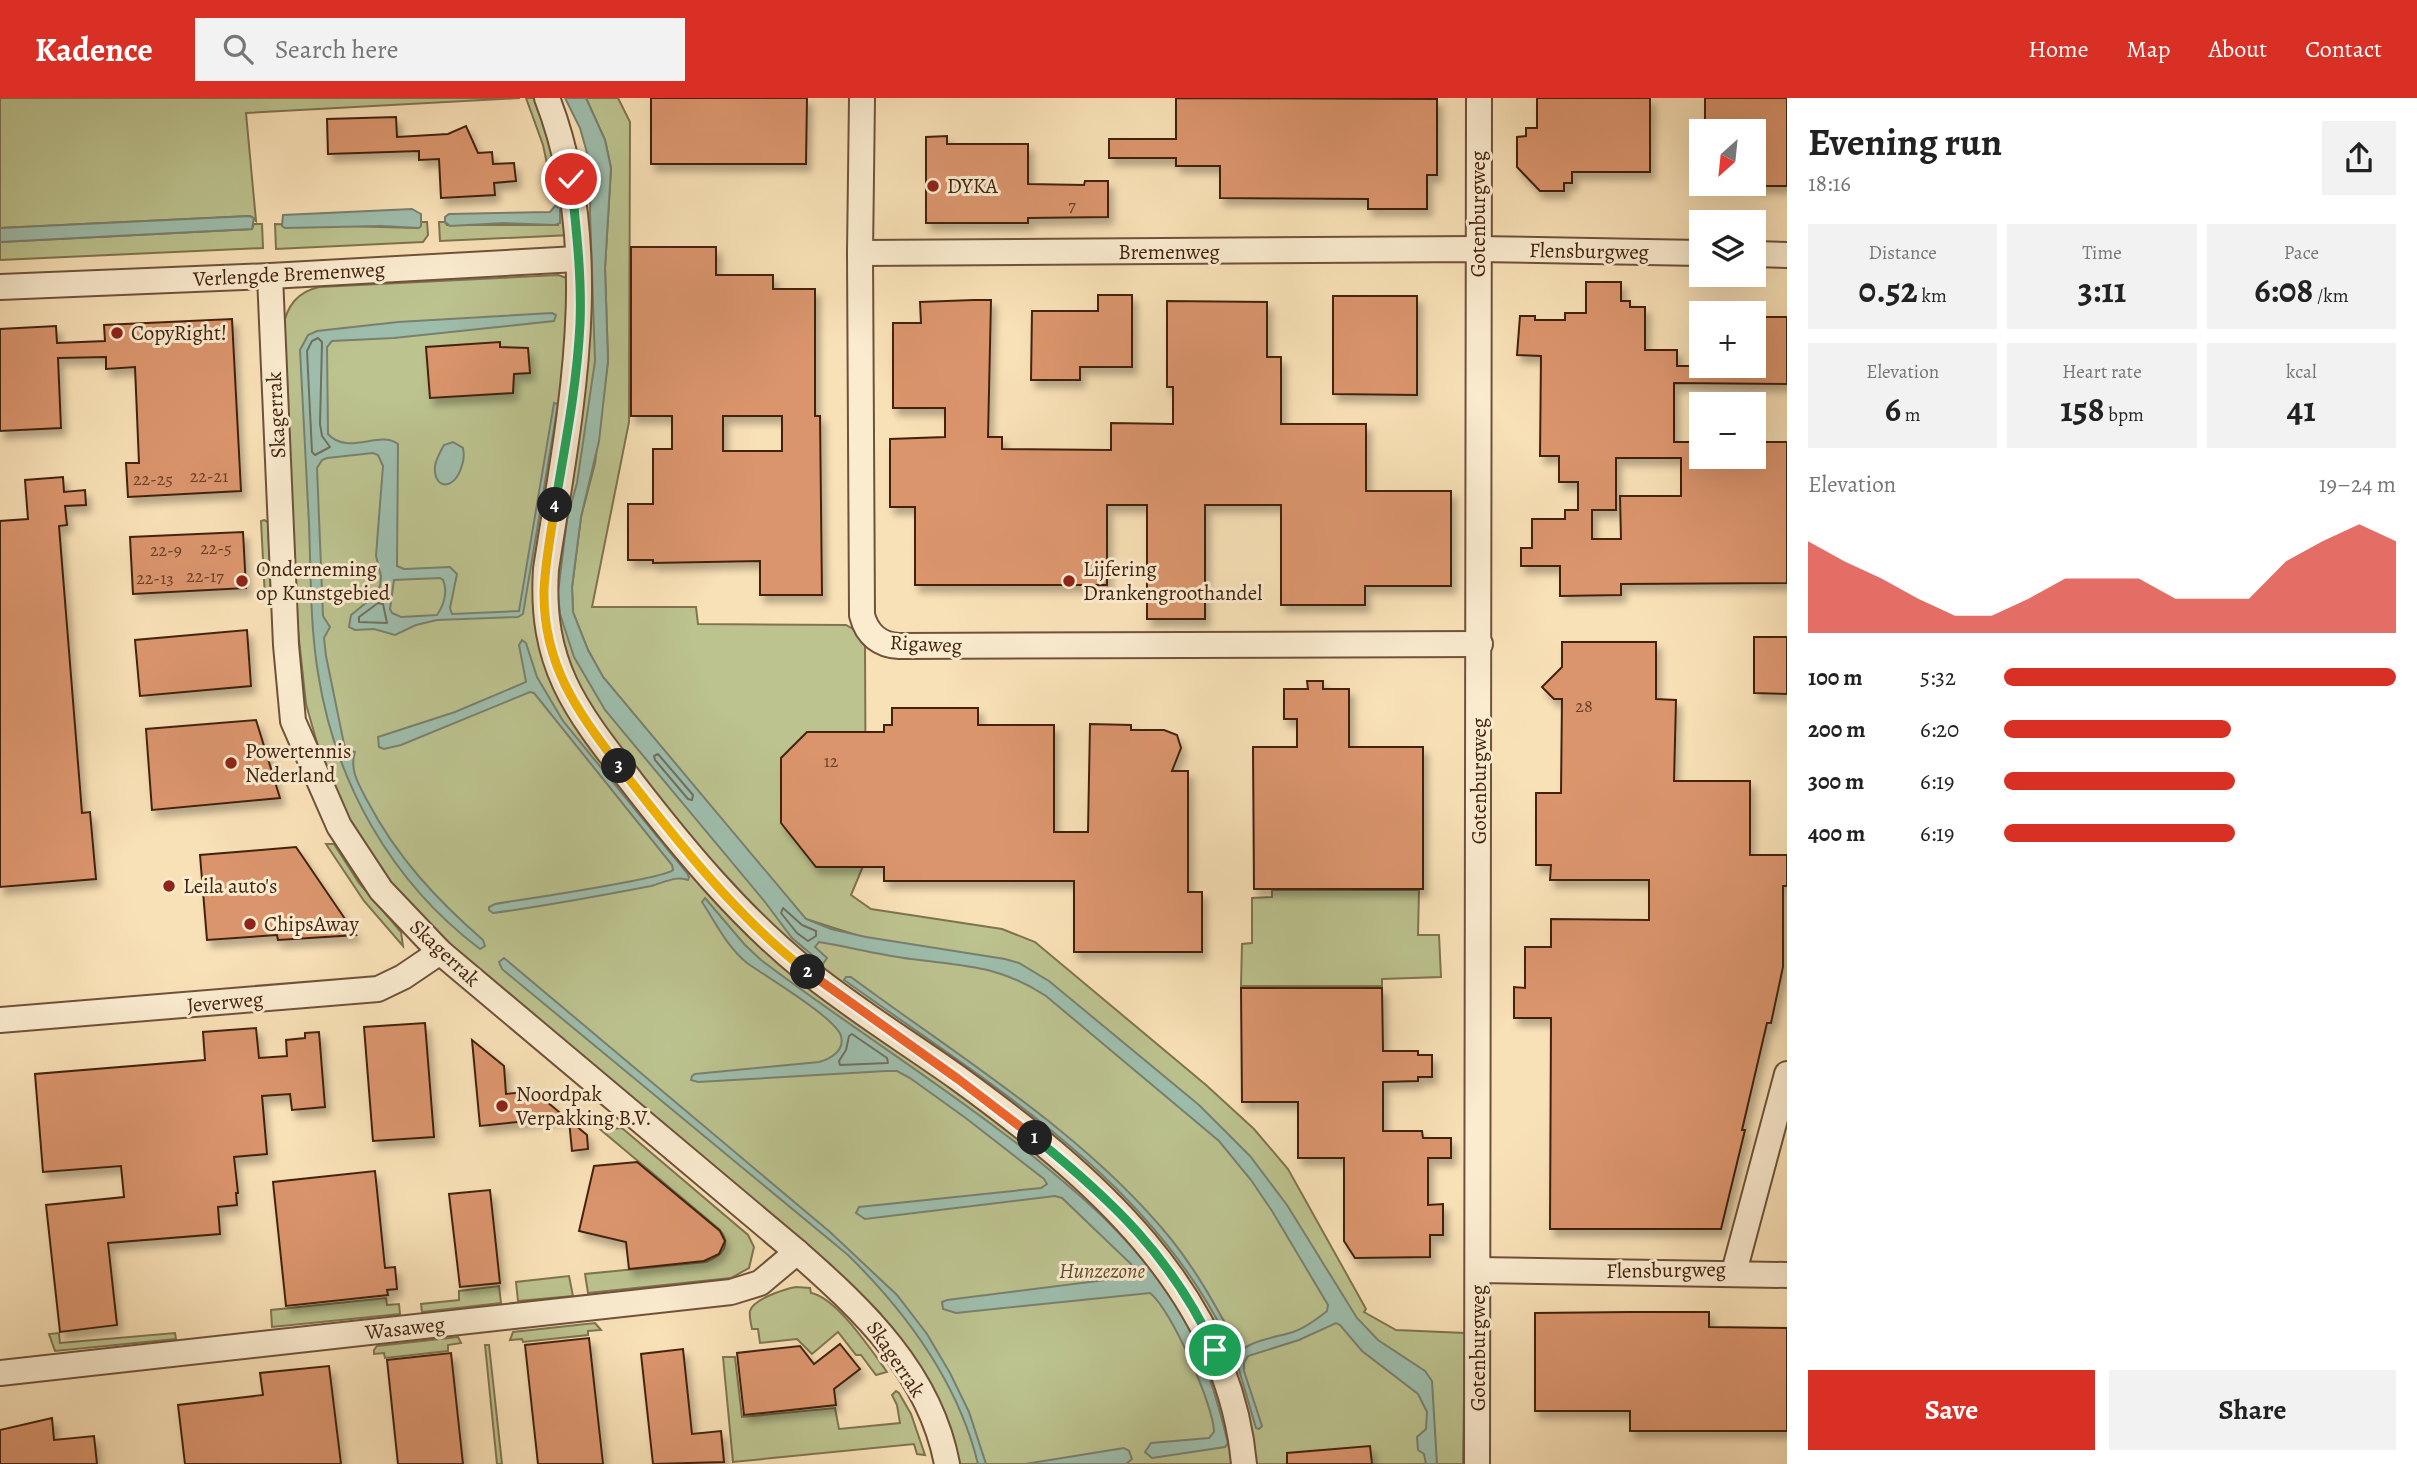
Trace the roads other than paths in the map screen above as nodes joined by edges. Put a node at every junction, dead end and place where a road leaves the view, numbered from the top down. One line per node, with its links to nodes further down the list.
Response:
1 (547, 98): 9 (street)
2 (862, 98): 5 (street, Rigaweg)
3 (1479, 98): 4 (street, Gotenburgweg)
4 (1478, 249): 5 (street, Bremenweg); 6 (street, Flensburgweg); 12 (street, Gotenburgweg)
5 (860, 253): 12 (street, Rigaweg)
6 (1689, 253)
7 (1766, 254): 8 (street)
8 (1787, 255)
9 (577, 259): 10 (street, Verlengde Bremenweg); 22 (street)
10 (270, 276): 11 (street, Verlengde Bremenweg); 13 (street, Skagerrak)
11 (0, 287)
12 (1480, 644): 17 (street, Gotenburgweg)
13 (440, 952): 14 (street, Jeverweg); 16 (street, Skagerrak)
14 (0, 1020)
15 (1787, 1074): 18 (street, Flensburgweg)
16 (797, 1252): 20 (street, Wasaweg); 21 (street, Skagerrak)
17 (1478, 1270): 18 (street, Flensburgweg); 23 (street, Gotenburgweg)
18 (1734, 1272): 19 (street)
19 (1787, 1275)
20 (0, 1373)
21 (947, 1464)
22 (1244, 1464)
23 (1477, 1464)

